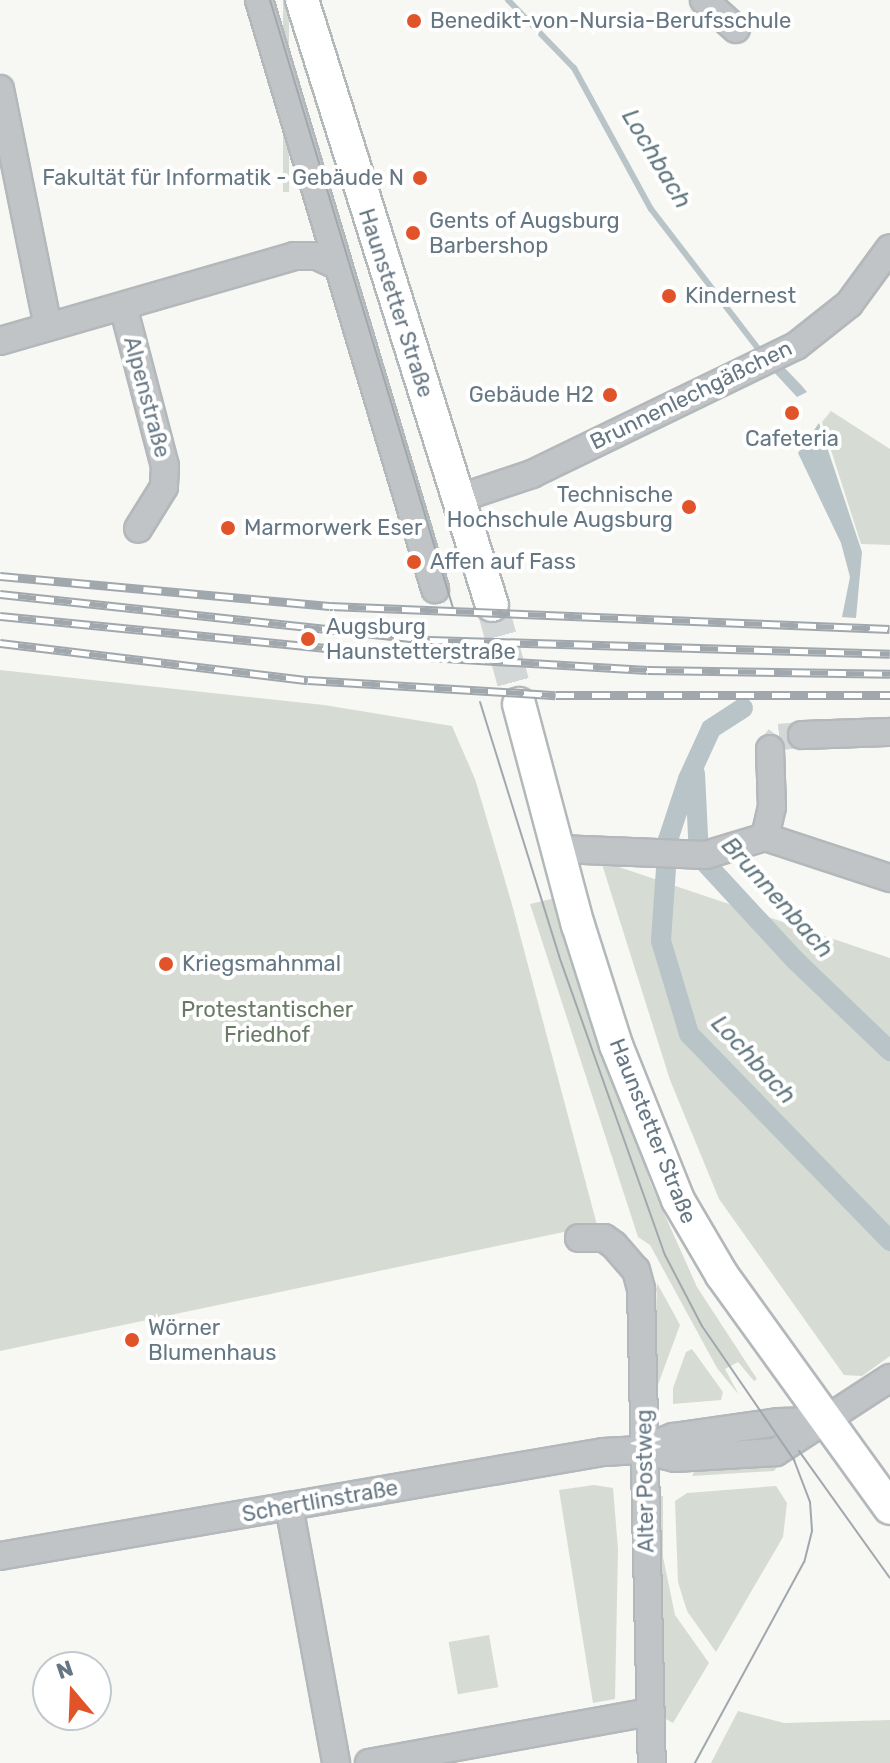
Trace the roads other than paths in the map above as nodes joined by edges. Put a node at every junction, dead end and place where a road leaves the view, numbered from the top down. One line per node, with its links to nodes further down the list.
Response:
1 (259, 0): 7 (street, Haunstetter Straße)
2 (302, 0): 11 (main road, Haunstetter Straße)
3 (704, 0): 4 (street)
4 (736, 29)
5 (0, 89): 9 (street)
6 (890, 248): 11 (street, Brunnenlechgäßchen)
7 (336, 265): 8 (street, Alpenstraße); 13 (street, Haunstetter Straße)
8 (123, 306): 9 (street, Alpenstraße); 12 (street, Alpenstraße)
9 (48, 326): 10 (street, Alpenstraße)
10 (0, 341)
11 (460, 498): 14 (main road, Haunstetter Straße)
12 (138, 529)
13 (435, 589)
14 (492, 605)
15 (519, 704): 20 (main road, Haunstetter Straße)
16 (890, 732): 17 (street)
17 (802, 735)
18 (770, 749): 19 (street)
19 (765, 837): 20 (street); 21 (street)
20 (559, 849): 24 (main road, Haunstetter Straße)
21 (890, 878)
22 (579, 1238): 25 (street, Alter Postweg)
23 (890, 1378): 24 (street)
24 (825, 1421): 25 (street, Schertlinstraße); 27 (main road, Haunstetter Straße)
25 (641, 1450): 26 (street, Schertlinstraße); 29 (street, Alter Postweg)
26 (289, 1506): 28 (street, Schertlinstraße); 30 (street)
27 (890, 1508)
28 (0, 1556)
29 (649, 1712): 31 (street); 32 (street, Alter Postweg)
30 (336, 1763)
31 (369, 1763)
32 (652, 1763)

